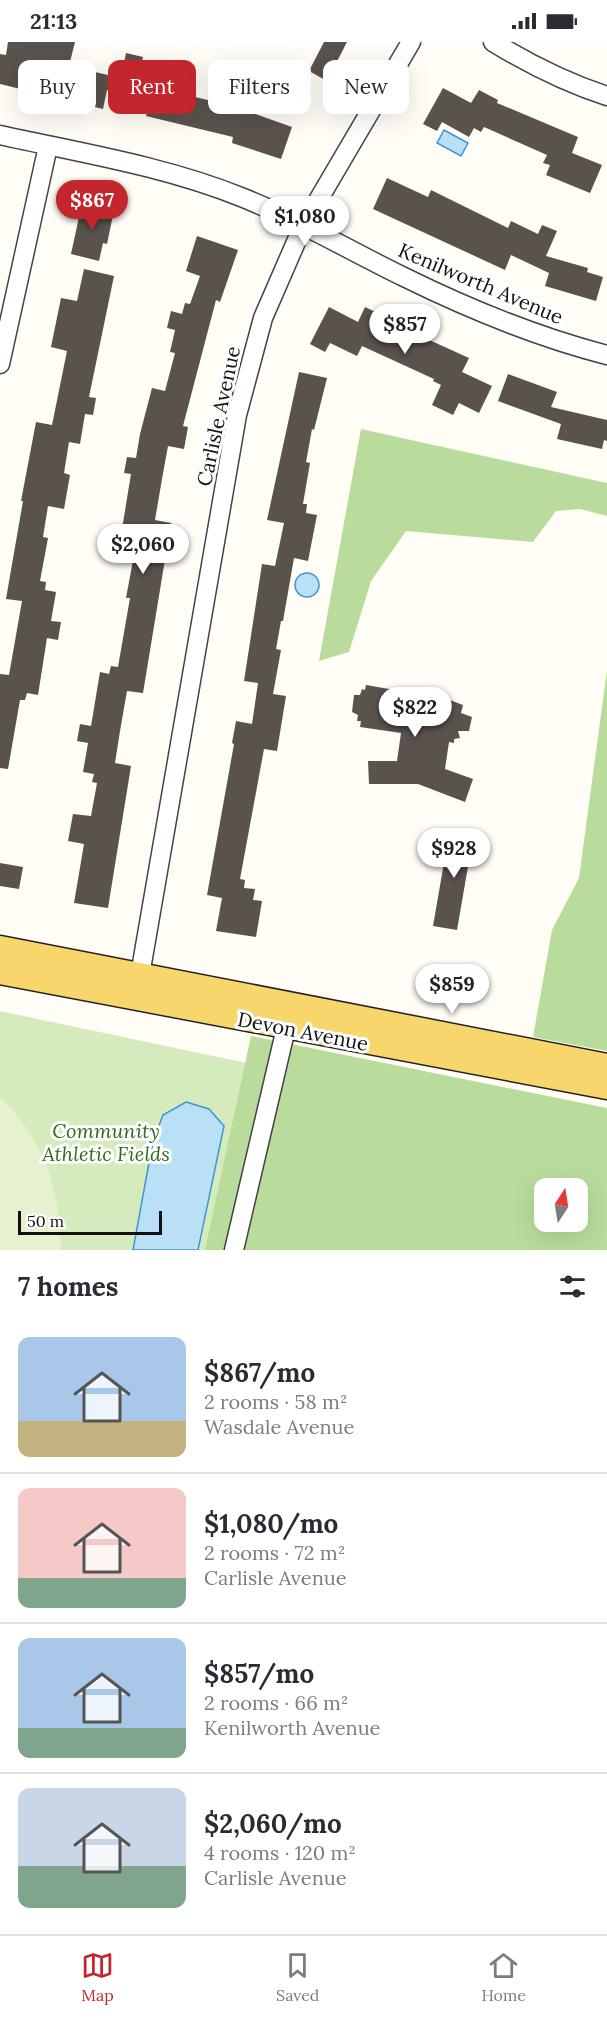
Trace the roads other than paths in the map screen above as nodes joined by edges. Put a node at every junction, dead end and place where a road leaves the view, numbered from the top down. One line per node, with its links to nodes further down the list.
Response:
1 (411, 42): 6 (street, Carlisle Avenue)
2 (493, 42): 3 (street)
3 (607, 96)
4 (0, 135): 5 (street, Kenilworth Avenue)
5 (48, 146): 6 (street, Kenilworth Avenue); 8 (street)
6 (303, 226): 7 (street, Kenilworth Avenue); 11 (street, Carlisle Avenue)
7 (607, 355)
8 (0, 364)
9 (0, 948): 11 (main road, Devon Avenue)
10 (0, 972): 12 (main road, Devon Avenue)
11 (141, 975): 12 (main road, Devon Avenue)
12 (287, 1017): 13 (main road); 14 (main road, Devon Avenue); 15 (street)
13 (607, 1066)
14 (607, 1087)
15 (234, 1250)

